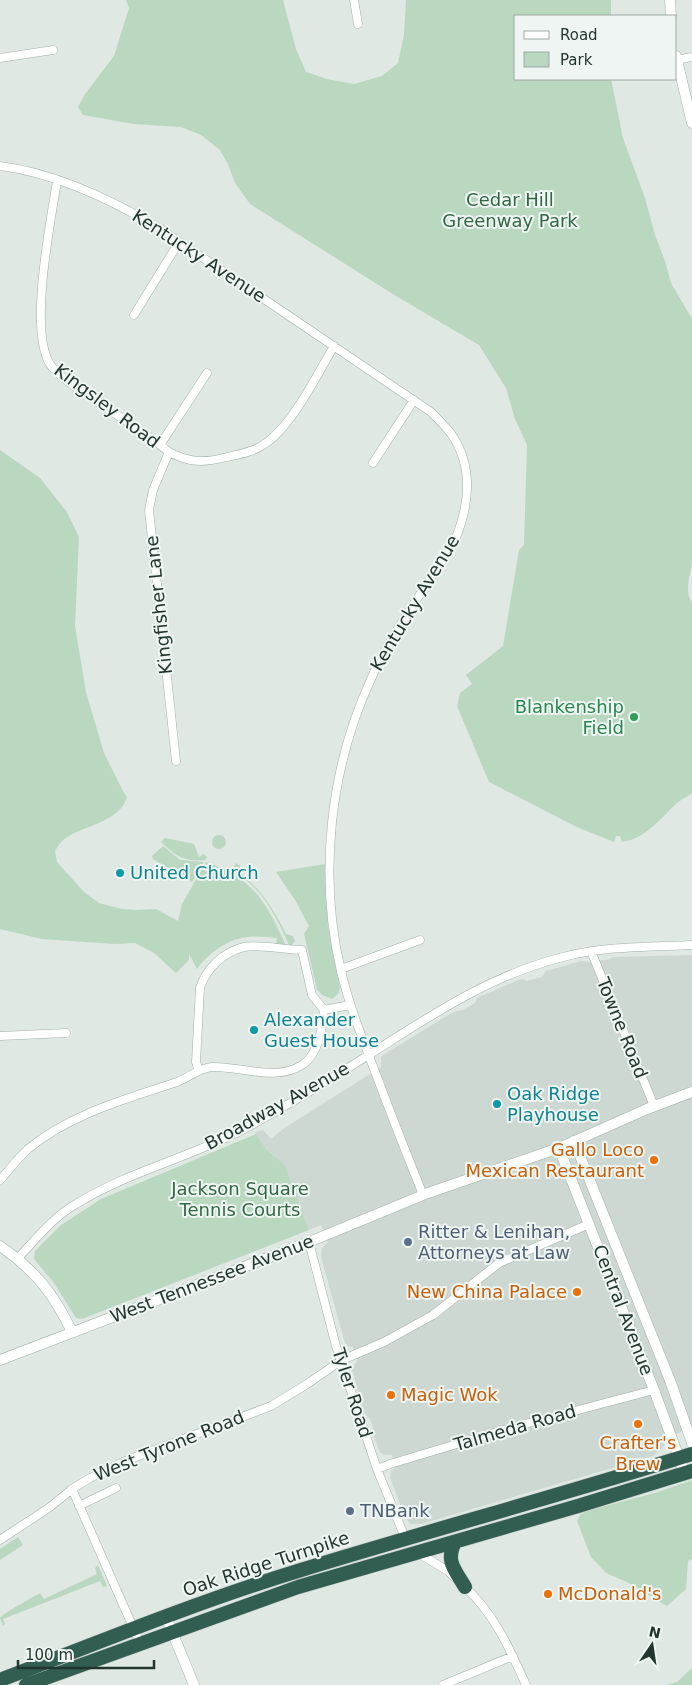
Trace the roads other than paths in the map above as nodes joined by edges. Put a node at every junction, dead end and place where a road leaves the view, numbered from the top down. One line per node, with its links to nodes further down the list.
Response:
1 (354, 0): 4 (street)
2 (670, 0): 3 (street)
3 (671, 15)
4 (358, 24)
5 (53, 50): 7 (street)
6 (692, 57): 8 (street)
7 (0, 58)
8 (677, 60)
9 (677, 64): 10 (street)
10 (692, 123)
11 (0, 166): 12 (street, Kentucky Avenue)
12 (57, 181): 13 (street, Kentucky Avenue); 18 (street, Kingsley Road)
13 (179, 242): 14 (street); 15 (street, Kentucky Avenue)
14 (134, 315)
15 (334, 346): 17 (street, Kentucky Avenue); 19 (street, Kingsley Road)
16 (207, 373): 18 (street)
17 (414, 400): 20 (street); 25 (street, Kentucky Avenue)
18 (160, 445): 19 (street, Kingsley Road)
19 (169, 452): 21 (street, Kingfisher Lane)
20 (373, 463)
21 (176, 761)
22 (420, 940): 25 (street)
23 (692, 945): 24 (street, Broadway Avenue)
24 (591, 951): 30 (street, Broadway Avenue); 33 (street, Towne Road)
25 (340, 969): 26 (street, Kentucky Avenue)
26 (350, 1005): 27 (street); 30 (street, Kentucky Avenue)
27 (324, 1010): 31 (street); 31 (street)
28 (66, 1033): 29 (street)
29 (0, 1036)
30 (369, 1055): 39 (street, Kentucky Avenue); 44 (street, Broadway Avenue)
31 (199, 1071): 38 (street)
32 (692, 1092): 33 (street, West Tennessee Avenue)
33 (654, 1106): 34 (street, West Tennessee Avenue)
34 (574, 1141): 35 (street, West Tennessee Avenue); 36 (street, Central Avenue)
35 (559, 1148): 37 (street, Central Avenue); 39 (street, West Tennessee Avenue)
36 (586, 1170): 37 (street); 40 (street, Central Avenue)
37 (570, 1177): 41 (street, Central Avenue)
38 (0, 1180)
39 (423, 1195): 42 (street, West Tennessee Avenue)
40 (605, 1218): 41 (street); 45 (street, Central Avenue)
41 (589, 1224): 46 (street, Central Avenue); 49 (street, West Tyrone Road)
42 (308, 1242): 47 (street, West Tennessee Avenue); 49 (street, Tyler Road)
43 (0, 1246): 44 (street)
44 (18, 1258): 47 (street)
45 (645, 1321): 46 (street); 50 (street, Central Avenue)
46 (630, 1328): 51 (street, Central Avenue)
47 (72, 1332): 48 (street, West Tennessee Avenue)
48 (0, 1360)
49 (342, 1360): 54 (street, Tyler Road); 57 (street, West Tyrone Road)
50 (670, 1383): 51 (street); 52 (street, Central Avenue)
51 (654, 1390): 53 (street, Central Avenue); 54 (street, Talmeda Road)
52 (692, 1443)
53 (686, 1456): 55 (street, Central Avenue); 60 (highway, Oak Ridge Turnpike)
54 (377, 1469): 60 (street, Tyler Road)
55 (688, 1472): 61 (highway, Oak Ridge Turnpike)
56 (116, 1488): 58 (street)
57 (72, 1489): 58 (street); 59 (street, West Tyrone Road)
58 (79, 1506): 65 (street)
59 (0, 1540)
60 (406, 1540): 62 (highway); 64 (highway, Oak Ridge Turnpike)
61 (455, 1542): 62 (highway, Oak Ridge Turnpike); 63 (highway)
62 (417, 1552): 63 (street); 66 (highway, Oak Ridge Turnpike)
63 (465, 1587): 68 (street)
64 (166, 1617): 65 (highway, Oak Ridge Turnpike); 66 (street)
65 (135, 1629): 67 (street); 69 (highway, Oak Ridge Turnpike)
66 (171, 1632): 67 (highway, Oak Ridge Turnpike); 71 (street)
67 (140, 1643): 70 (highway, Oak Ridge Turnpike)
68 (513, 1656): 72 (street); 73 (street)
69 (0, 1680)
70 (26, 1685)
71 (194, 1685)
72 (442, 1685)
73 (526, 1685)

